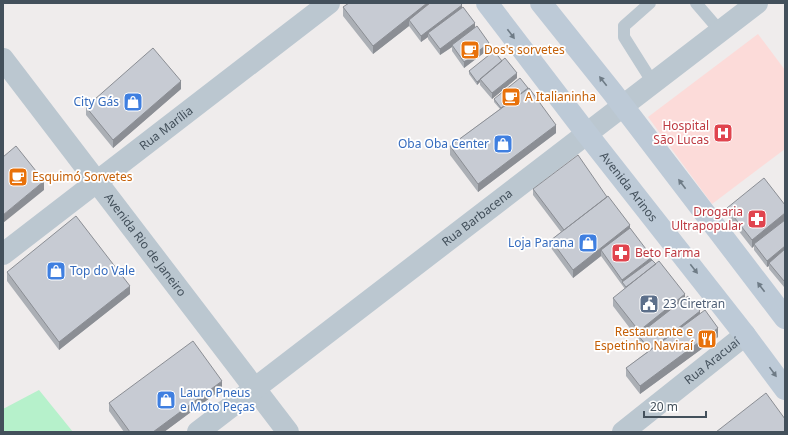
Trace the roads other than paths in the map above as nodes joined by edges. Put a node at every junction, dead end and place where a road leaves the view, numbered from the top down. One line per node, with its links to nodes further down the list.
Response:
1 (329, 3): 12 (street, Rua Marília)
2 (487, 3): 11 (main road, Avenida Arinos, one-way to 11)
3 (541, 3): 10 (main road, one-way to 3)
4 (650, 3): 9 (lane)
5 (696, 3): 7 (lane)
6 (756, 3): 7 (street, Rua Barbacena)
7 (720, 31): 9 (street, Rua Barbacena)
8 (3, 59): 12 (street, Avenida Rio de Janeiro)
9 (653, 83): 10 (street, Rua Barbacena)
10 (622, 106): 11 (street, Rua Barbacena); 14 (main road, one-way to 10)
11 (587, 134): 15 (main road, Avenida Arinos, one-way to 15); 16 (street, Rua Barbacena)
12 (97, 182): 13 (street, Rua Marília); 16 (street, Avenida Rio de Janeiro)
13 (3, 254)
14 (785, 318)
15 (745, 335): 17 (main road, Avenida Arinos, one-way to 17); 20 (street, Rua Aracuaí)
16 (255, 388): 18 (street, Rua Barbacena); 19 (street, Avenida Rio de Janeiro)
17 (785, 389)
18 (198, 432)
19 (288, 432)
20 (623, 432)

